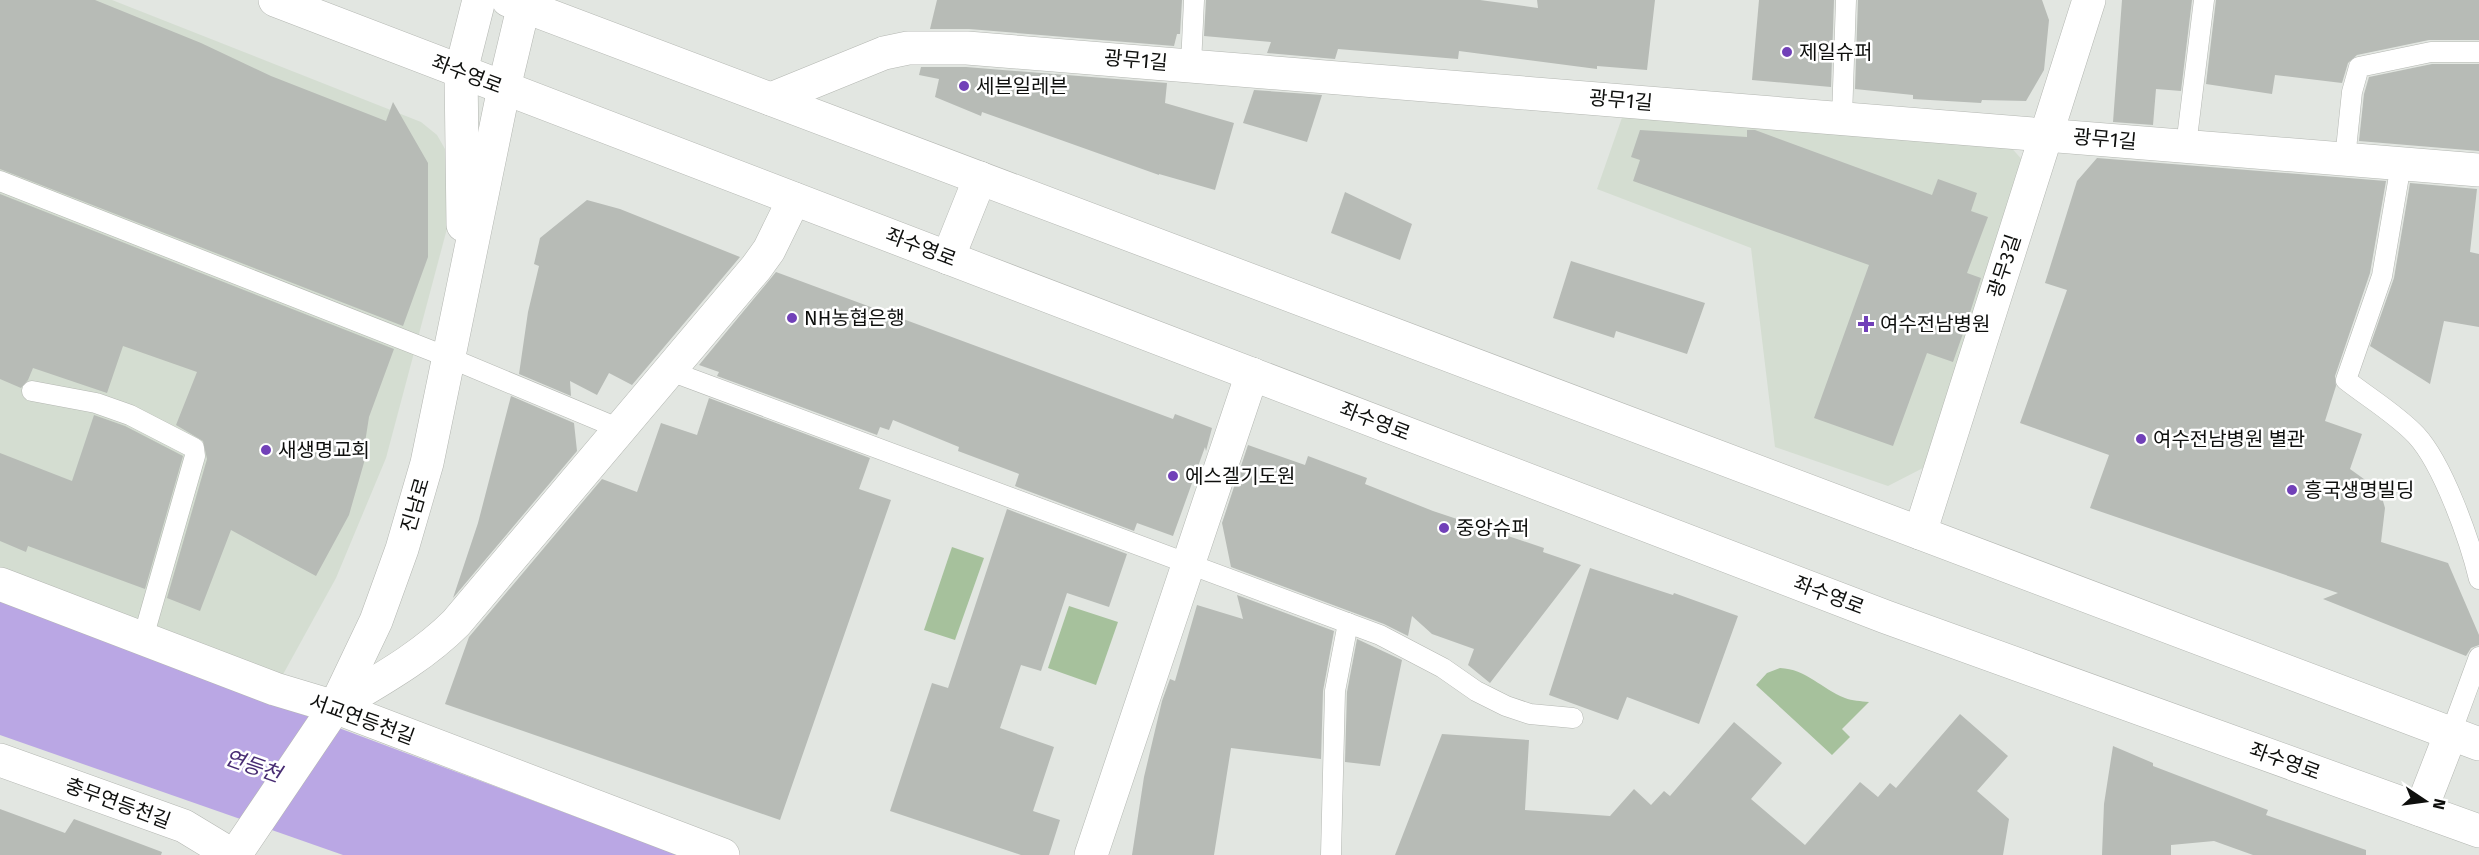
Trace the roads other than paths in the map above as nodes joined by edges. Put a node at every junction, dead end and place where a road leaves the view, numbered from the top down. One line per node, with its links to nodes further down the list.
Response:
1 (275, 0): 10 (street, 좌수영로)
2 (479, 0): 10 (street, 진남로)
3 (1194, 0): 9 (lane)
4 (1846, 0): 13 (lane)
5 (2089, 0): 14 (street, 광무3길)
6 (2204, 0): 15 (lane)
7 (519, 2): 11 (street, 진남로); 12 (street)
8 (2479, 52): 16 (lane)
9 (1191, 65): 12 (street, 광무1길); 13 (street, 광무1길)
10 (461, 71): 11 (street, 좌수영로); 23 (street, 진남로)
11 (504, 88): 21 (street, 좌수영로); 23 (street, 진남로)
12 (771, 99): 19 (street)
13 (1842, 118): 14 (street, 광무1길)
14 (2046, 134): 15 (street, 광무1길); 29 (street, 광무3길)
15 (2186, 146): 16 (street, 광무1길)
16 (2345, 159): 17 (street, 광무1길)
17 (2401, 164): 18 (street, 광무1길); 31 (lane)
18 (2479, 170)
19 (980, 178): 22 (street); 29 (street)
20 (0, 181): 24 (lane)
21 (794, 199): 22 (street, 좌수영로); 25 (street)
22 (948, 258): 26 (street, 좌수영로)
23 (464, 293): 24 (street, 진남로)
24 (450, 358): 28 (lane); 36 (street, 진남로)
25 (670, 371): 28 (street); 30 (lane)
26 (1252, 374): 30 (street); 40 (street, 좌수영로)
27 (32, 391): 34 (lane)
28 (620, 429): 36 (street)
29 (1920, 532): 38 (street)
30 (1188, 565): 33 (lane); 44 (street)
31 (2479, 579)
32 (0, 584): 34 (street, 서교연등천길)
33 (1348, 623): 37 (lane); 45 (lane)
34 (142, 638): 36 (street, 서교연등천길)
35 (2479, 657): 38 (lane)
36 (335, 707): 42 (street, 진남로); 43 (street, 서교연등천길)
37 (1573, 718)
38 (2465, 738): 40 (street)
39 (0, 760): 42 (street, 충무연등천길)
40 (2421, 810): 41 (street, 좌수영로)
41 (2479, 831)
42 (233, 855)
43 (723, 855)
44 (1091, 855)
45 (1331, 855)

